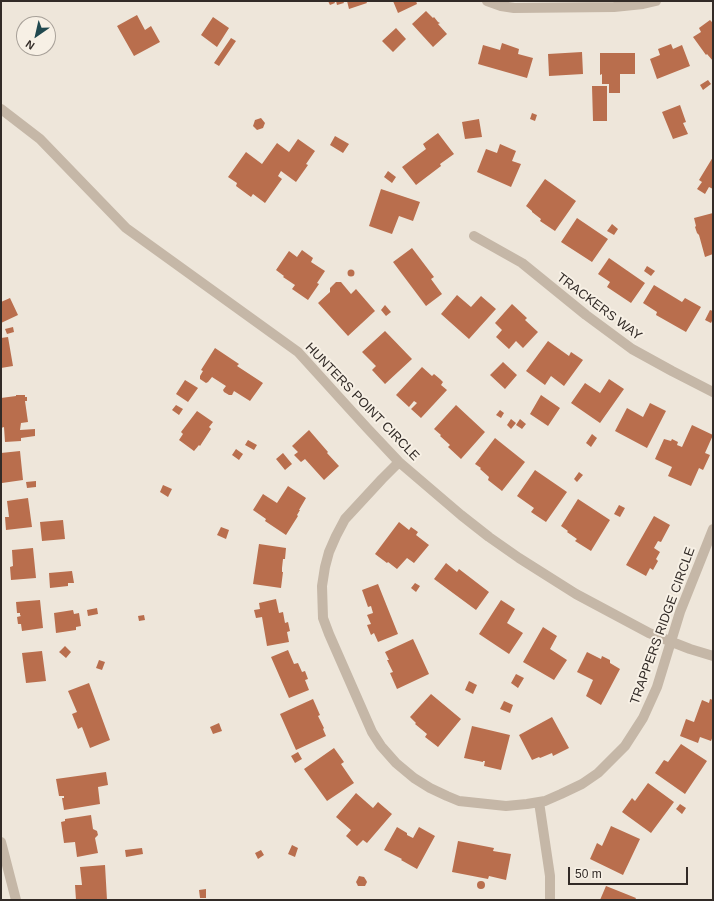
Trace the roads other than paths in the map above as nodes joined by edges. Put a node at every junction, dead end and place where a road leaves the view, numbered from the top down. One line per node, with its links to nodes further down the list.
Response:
1 (487, 1): 2 (street)
2 (656, 1)
3 (1, 109): 6 (street, HUNTERS POINT CIRCLE)
4 (474, 236): 5 (street, TRACKERS WAY)
5 (713, 392)
6 (399, 462): 8 (street, HUNTERS POINT CIRCLE); 10 (street, TRAPPERS RIDGE CIRCLE)
7 (713, 529): 8 (street, TRAPPERS RIDGE CIRCLE)
8 (670, 642): 9 (street, HUNTERS POINT CIRCLE); 10 (street, TRAPPERS RIDGE CIRCLE)
9 (713, 656)
10 (539, 802): 13 (street)
11 (1, 842): 12 (street)
12 (16, 900)
13 (550, 900)

